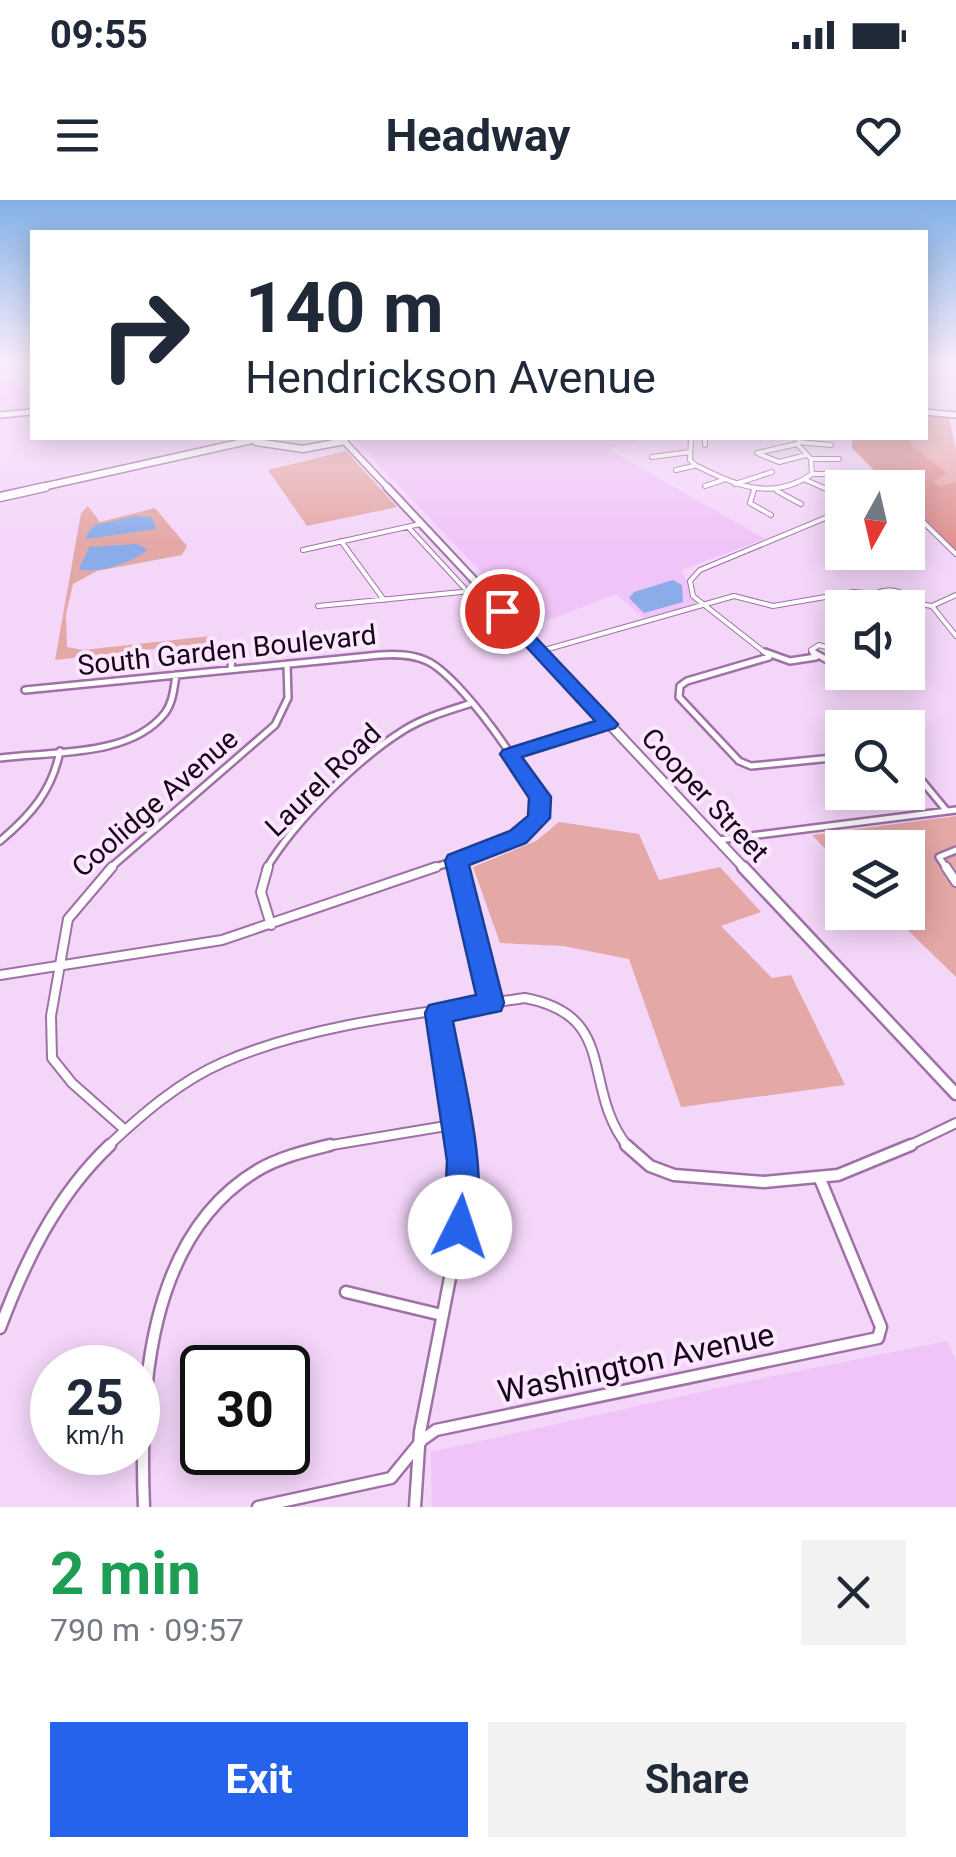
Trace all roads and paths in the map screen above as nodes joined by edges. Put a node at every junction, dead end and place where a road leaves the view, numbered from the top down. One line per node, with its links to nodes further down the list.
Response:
1 (239, 440): 27 (highway)
2 (251, 440): 8 (highway)
3 (339, 440): 8 (highway)
4 (344, 440): 31 (street, Cooper Street)
5 (692, 440): 11 (street)
6 (705, 440): 9 (street)
7 (798, 441): 10 (street); 13 (street); 13 (street)
8 (237, 443): 27 (highway)
9 (705, 445)
10 (830, 446)
11 (690, 452): 12 (street); 15 (street)
12 (652, 456)
13 (808, 457): 14 (street); 18 (street)
14 (839, 459)
15 (696, 465): 16 (street); 20 (street)
16 (676, 470)
17 (772, 472): 22 (street)
18 (812, 474): 19 (street); 21 (street)
19 (825, 474)
20 (724, 480): 22 (street); 23 (street)
21 (806, 480): 24 (street); 26 (street)
22 (734, 484): 25 (street)
23 (705, 486)
24 (825, 488)
25 (754, 490): 26 (street); 29 (street)
26 (776, 491): 28 (street)
27 (0, 495)
28 (801, 504)
29 (770, 515)
30 (825, 518): 42 (street)
31 (420, 524): 33 (street); 37 (street, Cooper Street)
32 (925, 524): 36 (street)
33 (408, 527): 34 (street); 38 (street)
34 (341, 542): 35 (street); 41 (street)
35 (303, 550)
36 (956, 554)
37 (482, 590): 38 (street); 48 (street, Cooper Street)
38 (468, 592): 41 (street)
39 (956, 596): 45 (street)
40 (825, 597): 42 (street)
41 (384, 600): 44 (street)
42 (702, 604): 48 (street); 49 (street)
43 (925, 605): 45 (street)
44 (318, 606)
45 (932, 606): 46 (street)
46 (956, 636)
47 (232, 646): 52 (street)
48 (541, 652): 56 (street, Cooper Street)
49 (771, 657): 50 (street); 60 (street)
50 (816, 657): 50 (street)
51 (287, 664): 52 (street, South Garden Boulevard); 55 (street, South Garden Boulevard); 69 (street, Coolidge Avenue)
52 (231, 670): 53 (street, South Garden Boulevard)
53 (176, 675): 54 (street, South Garden Boulevard); 57 (street)
54 (24, 690)
55 (469, 704): 58 (street, South Garden Boulevard); 68 (street, Laurel Road)
56 (608, 724): 58 (street); 63 (street, Cooper Street)
57 (60, 751): 59 (street); 64 (street)
58 (510, 754): 66 (street, South Garden Boulevard)
59 (0, 758)
60 (825, 758)
61 (925, 782): 62 (street)
62 (952, 810): 63 (street)
63 (717, 840): 73 (street, Cooper Street)
64 (0, 841)
65 (956, 850): 67 (street)
66 (456, 861): 68 (street); 71 (street)
67 (956, 882)
68 (272, 925): 69 (street)
69 (58, 966): 70 (street); 76 (street, Coolidge Avenue)
70 (0, 975)
71 (491, 1003): 72 (street); 77 (street)
72 (438, 1013): 74 (street); 76 (street)
73 (956, 1094)
74 (458, 1124): 79 (street); 82 (street)
75 (956, 1124): 77 (street)
76 (124, 1128): 80 (street)
77 (820, 1180): 81 (street, Washington Avenue)
78 (346, 1292): 79 (street)
79 (442, 1315): 81 (street)
80 (0, 1328)
81 (417, 1446): 83 (street, Washington Avenue); 84 (street)
82 (144, 1507)
83 (258, 1507)
84 (415, 1507)

